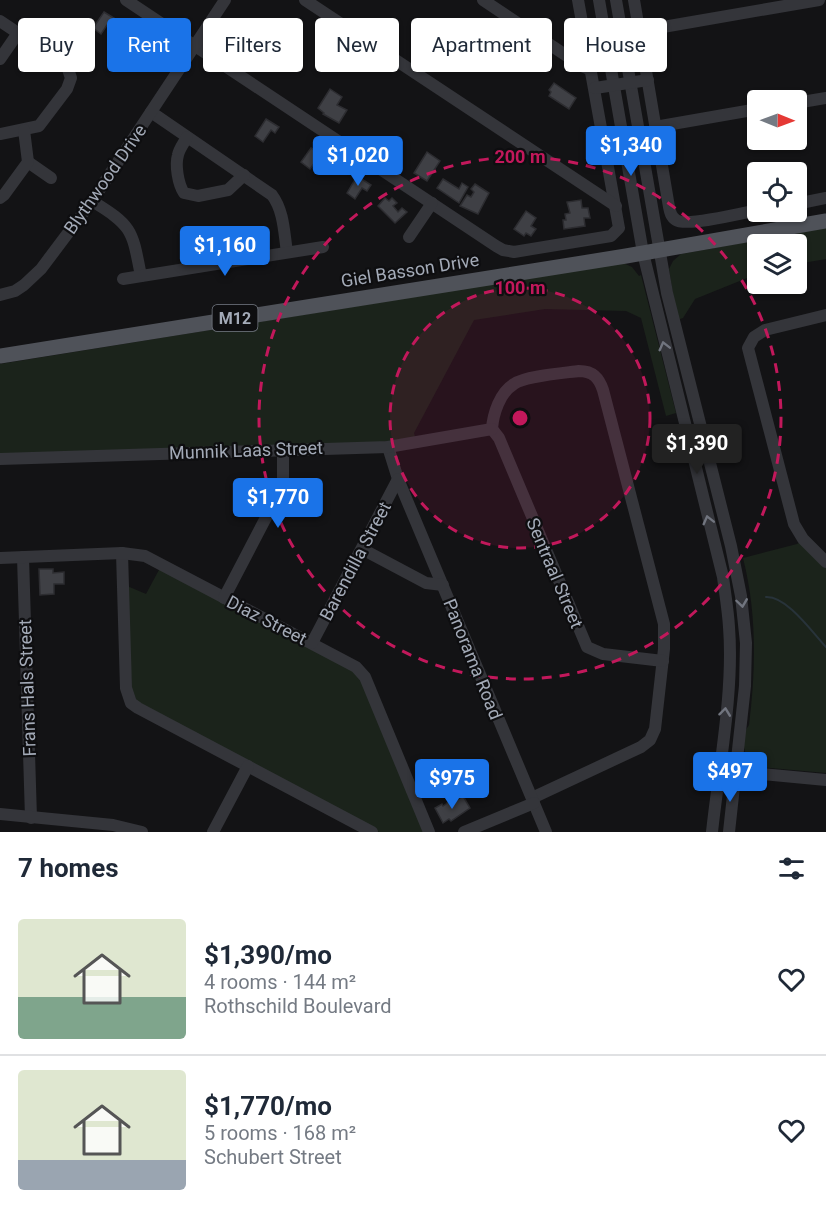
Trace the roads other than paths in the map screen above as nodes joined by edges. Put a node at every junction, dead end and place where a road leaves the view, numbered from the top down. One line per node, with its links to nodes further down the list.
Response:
1 (126, 0): 15 (street)
2 (225, 0): 15 (street, Blythwood Drive)
3 (305, 0): 41 (street)
4 (483, 0): 16 (street)
5 (578, 0): 10 (street)
6 (599, 0): 23 (street)
7 (616, 0): 22 (street)
8 (634, 0): 11 (street)
9 (819, 0): 13 (street)
10 (581, 18)
11 (637, 18)
12 (0, 21): 14 (street)
13 (667, 26)
14 (18, 33): 17 (street)
15 (195, 46): 28 (street, Blythwood Drive); 40 (street)
16 (564, 54)
17 (0, 58)
18 (68, 72): 30 (street)
19 (591, 72): 24 (street)
20 (647, 72): 21 (street)
21 (648, 80): 22 (street); 29 (street)
22 (631, 83): 23 (street); 46 (street)
23 (613, 86): 24 (street); 48 (street)
24 (595, 88): 41 (street)
25 (826, 98): 26 (street)
26 (807, 101)
27 (747, 111): 29 (street)
28 (151, 112): 32 (street); 38 (street, Blythwood Drive)
29 (655, 127): 42 (street)
30 (24, 130): 31 (street); 33 (street)
31 (0, 134)
32 (188, 137): 34 (street); 34 (street)
33 (28, 162): 35 (street); 36 (street)
34 (243, 175): 47 (street)
35 (51, 178)
36 (0, 198)
37 (826, 198): 39 (street)
38 (92, 201): 49 (street); 51 (street, Blythwood Drive)
39 (807, 202)
40 (432, 203): 41 (street); 44 (street)
41 (616, 206)
42 (747, 212)
43 (826, 221): 46 (main road, Giel Basson Drive / M12)
44 (409, 237)
45 (323, 247): 47 (street)
46 (659, 250): 48 (main road, Giel Basson Drive / M12); 70 (street, one-way to 70)
47 (288, 252): 49 (street)
48 (643, 253): 53 (main road, Giel Basson Drive / M12); 69 (street, one-way to 48)
49 (141, 276): 50 (street)
50 (123, 279)
51 (0, 295)
52 (826, 315): 63 (street)
53 (0, 356)
54 (492, 429): 55 (street, Munnik Laas Street); 67 (street, Sentraal Street); 67 (street)
55 (388, 447): 56 (street, Munnik Laas Street); 58 (street, Panorama Road)
56 (283, 449): 57 (street, Munnik Laas Street); 65 (street)
57 (0, 459)
58 (398, 479): 59 (street, Barendilla Street); 64 (street, Panorama Road)
59 (362, 549): 64 (street, Panorama Road); 66 (street, Barendilla Street)
60 (122, 553): 61 (street, Diaz Street); 65 (street, Diaz Street); 68 (street)
61 (23, 557): 62 (street, Diaz Street); 74 (street, Frans Hals Street)
62 (0, 558)
63 (826, 562)
64 (443, 585): 72 (street, Panorama Road)
65 (224, 598): 66 (street, Diaz Street)
66 (312, 643): 78 (street, Diaz Street)
67 (663, 660): 72 (street)
68 (248, 766): 76 (street); 77 (street)
69 (719, 770): 70 (street); 81 (street)
70 (735, 772): 71 (street); 82 (street)
71 (826, 780)
72 (533, 800): 79 (street); 80 (street, Panorama Road)
73 (0, 814): 74 (street)
74 (31, 818): 75 (street)
75 (142, 832)
76 (213, 832)
77 (372, 832)
78 (429, 832)
79 (464, 832)
80 (546, 832)
81 (712, 832)
82 (729, 832)

